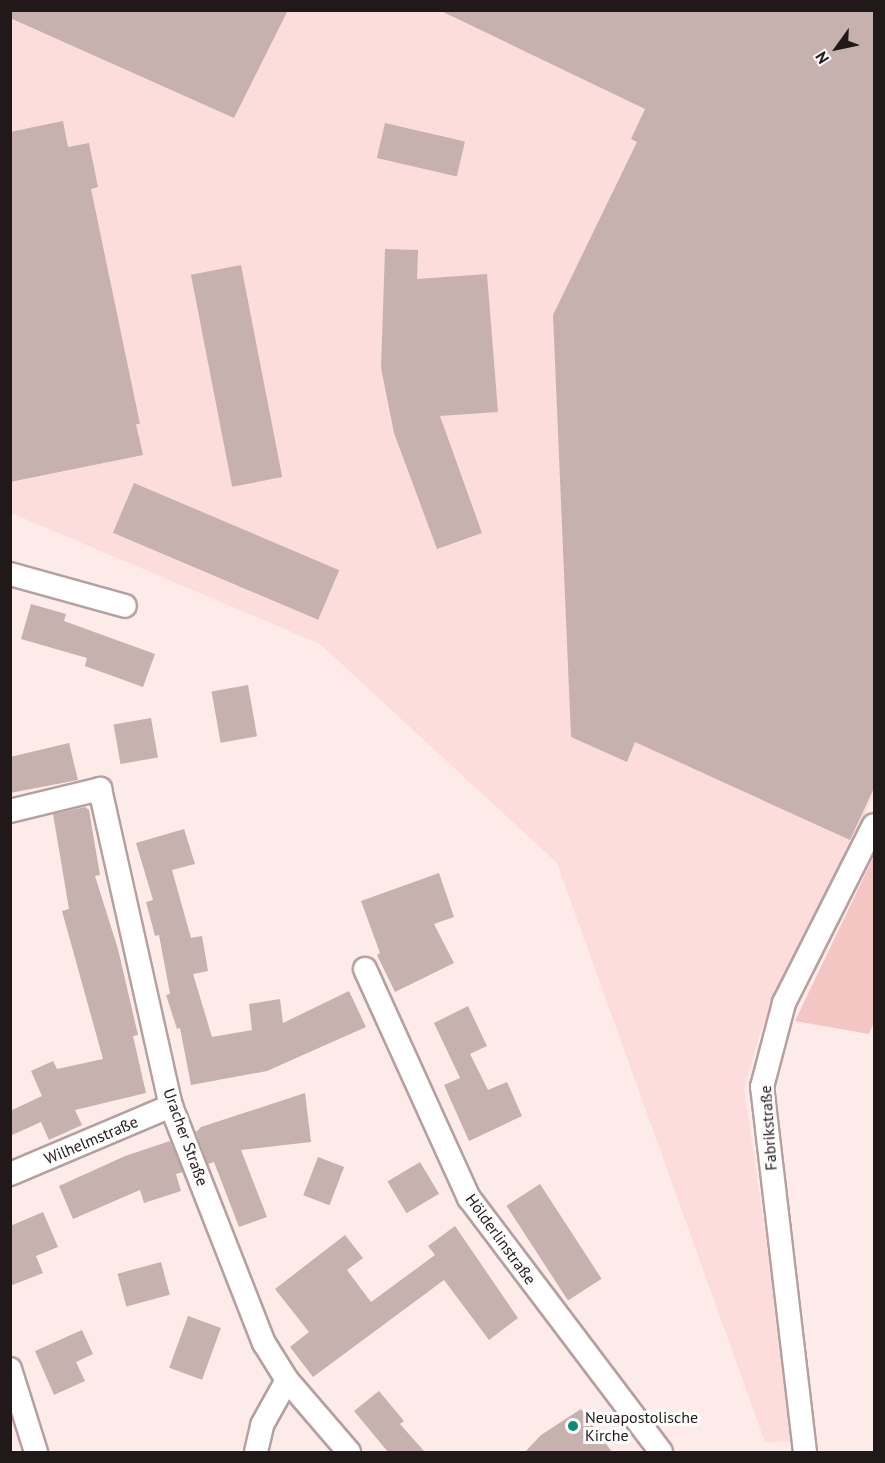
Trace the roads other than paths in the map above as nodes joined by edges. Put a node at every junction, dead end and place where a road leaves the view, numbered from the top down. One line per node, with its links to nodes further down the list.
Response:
1 (10, 574): 2 (street)
2 (125, 606)
3 (10, 811): 6 (street, Uracher Straße)
4 (874, 825): 14 (street, Fabrikstraße)
5 (365, 969): 13 (street, Hölderlinstraße)
6 (171, 1106): 7 (street, Wilhelmstraße); 9 (street, Uracher Straße)
7 (10, 1174)
8 (10, 1369): 10 (street)
9 (287, 1380): 11 (street); 12 (street, Uracher Straße)
10 (36, 1452)
11 (256, 1452)
12 (349, 1452)
13 (661, 1452)
14 (805, 1452)

